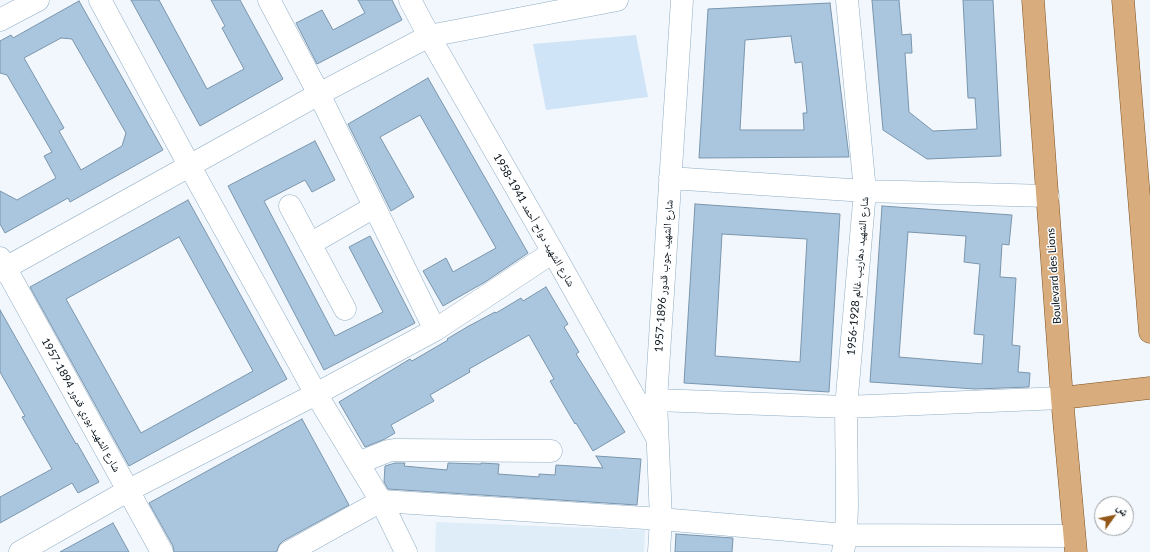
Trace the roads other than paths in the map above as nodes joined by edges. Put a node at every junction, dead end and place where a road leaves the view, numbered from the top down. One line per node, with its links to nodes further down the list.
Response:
1 (38, 0): 10 (street)
2 (100, 0): 13 (street)
3 (269, 0): 12 (street)
4 (410, 0): 11 (street, شارع الشهيد دواح أحمد 1941-1958)
5 (617, 0): 11 (street)
6 (682, 0): 14 (street, شارع الشهيد جوب قدور 1896-1957)
7 (847, 0): 15 (street, شارع الشهيد دهاريب غالم 1928-1956)
8 (1033, 0): 16 (main road, Boulevard des Lions)
9 (1123, 0): 24 (main road)
10 (0, 20)
11 (429, 36): 12 (street); 20 (street, شارع الشهيد دواح أحمد 1941-1958)
12 (319, 94): 13 (street); 18 (street)
13 (189, 165): 21 (street); 26 (street)
14 (670, 178): 15 (street); 28 (street, شارع الشهيد جوب قدور 1896-1957)
15 (865, 191): 16 (street); 29 (street, شارع الشهيد دهاريب غالم 1928-1956)
16 (1048, 196): 27 (main road, Boulevard des Lions)
17 (290, 206): 19 (street)
18 (374, 206): 19 (street); 23 (street)
19 (310, 244): 22 (street)
20 (553, 252): 23 (street); 30 (street, شارع الشهيد دواح أحمد 1941-1958)
21 (2, 265): 33 (street, شارع الشهيد بوري قدور 1894-1957)
22 (344, 309)
23 (435, 330): 26 (street)
24 (1150, 332)
25 (1150, 388): 27 (main road)
26 (316, 394): 32 (street); 33 (street)
27 (1062, 398): 29 (street); 38 (main road, Boulevard des Lions)
28 (656, 400): 29 (street); 30 (street, شارع الشهيد جوب قدور 1896-1957)
29 (846, 406): 36 (street, شارع الشهيد دهاريب غالم 1928-1956)
30 (658, 440): 35 (street, شارع الشهيد جوب قدور 1896-1957)
31 (551, 451): 32 (street)
32 (358, 463): 34 (street)
33 (128, 490): 39 (street); 40 (street, شارع الشهيد بوري قدور 1894-1957)
34 (381, 502): 35 (street); 41 (street); 42 (street)
35 (661, 519): 36 (street); 43 (street, شارع الشهيد جوب قدور 1896-1957)
36 (844, 544): 37 (street)
37 (967, 544): 38 (street)
38 (1075, 544)
39 (20, 552)
40 (162, 552)
41 (290, 552)
42 (406, 552)
43 (659, 552)

